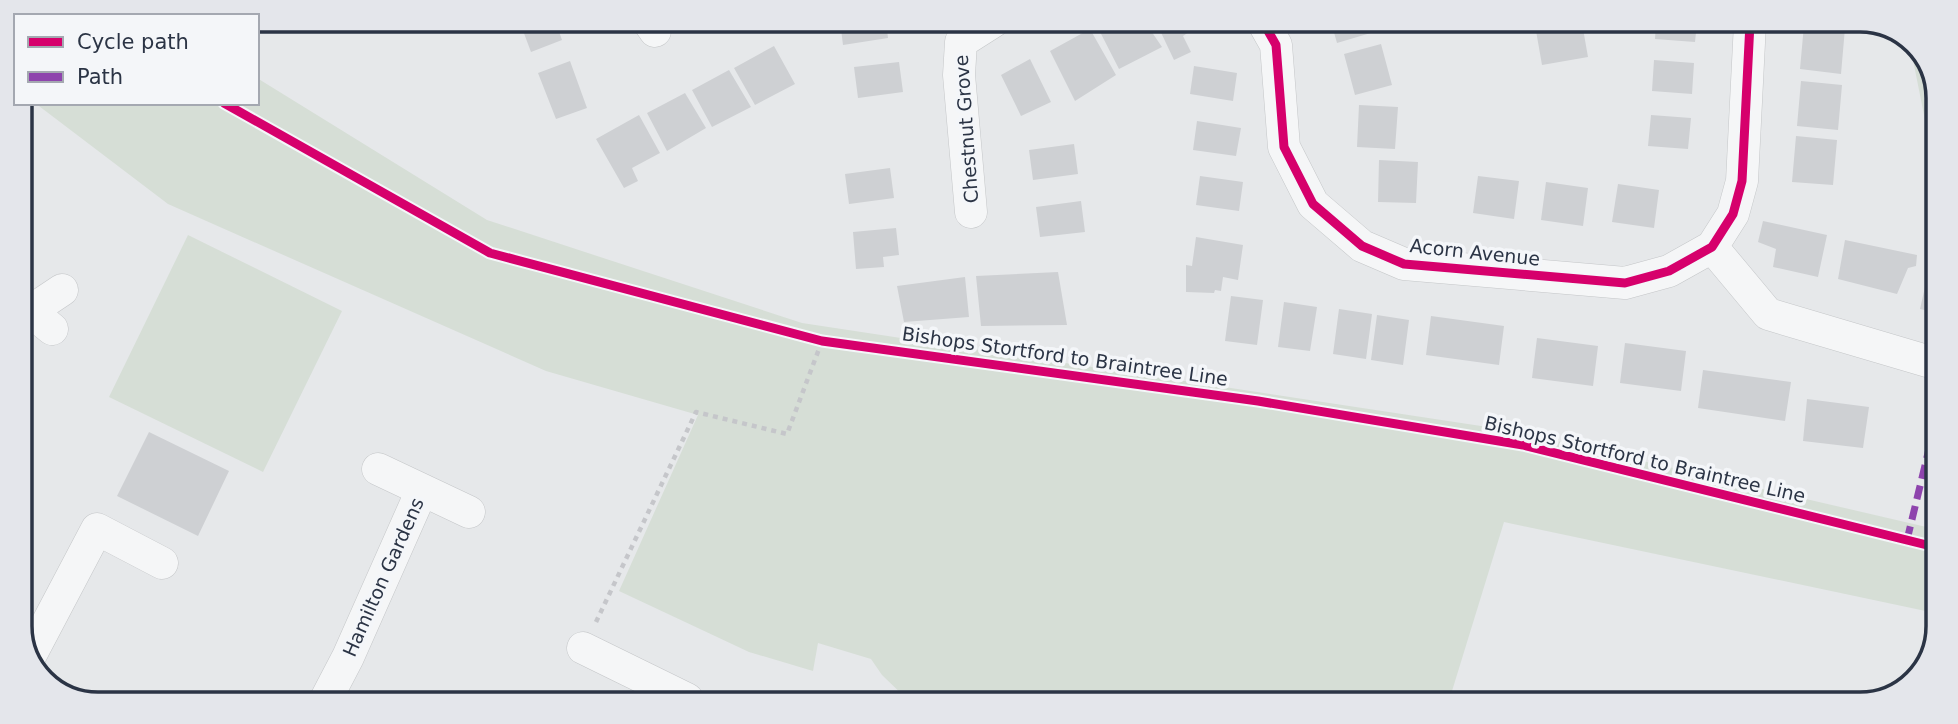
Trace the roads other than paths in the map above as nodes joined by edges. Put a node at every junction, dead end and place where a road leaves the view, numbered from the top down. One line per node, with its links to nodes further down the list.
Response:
1 (977, 32): 4 (street, Chestnut Grove)
2 (1269, 32): 5 (street, Acorn Avenue)
3 (1750, 32): 5 (street)
4 (971, 212)
5 (1712, 247): 8 (street)
6 (62, 290): 7 (street)
7 (34, 314)
8 (1926, 362)
9 (378, 468): 10 (street)
10 (422, 489): 11 (street); 15 (street, Hamilton Gardens)
11 (469, 512)
12 (162, 563): 13 (street)
13 (35, 647)
14 (583, 648): 16 (street)
15 (329, 693)
16 (673, 693)

